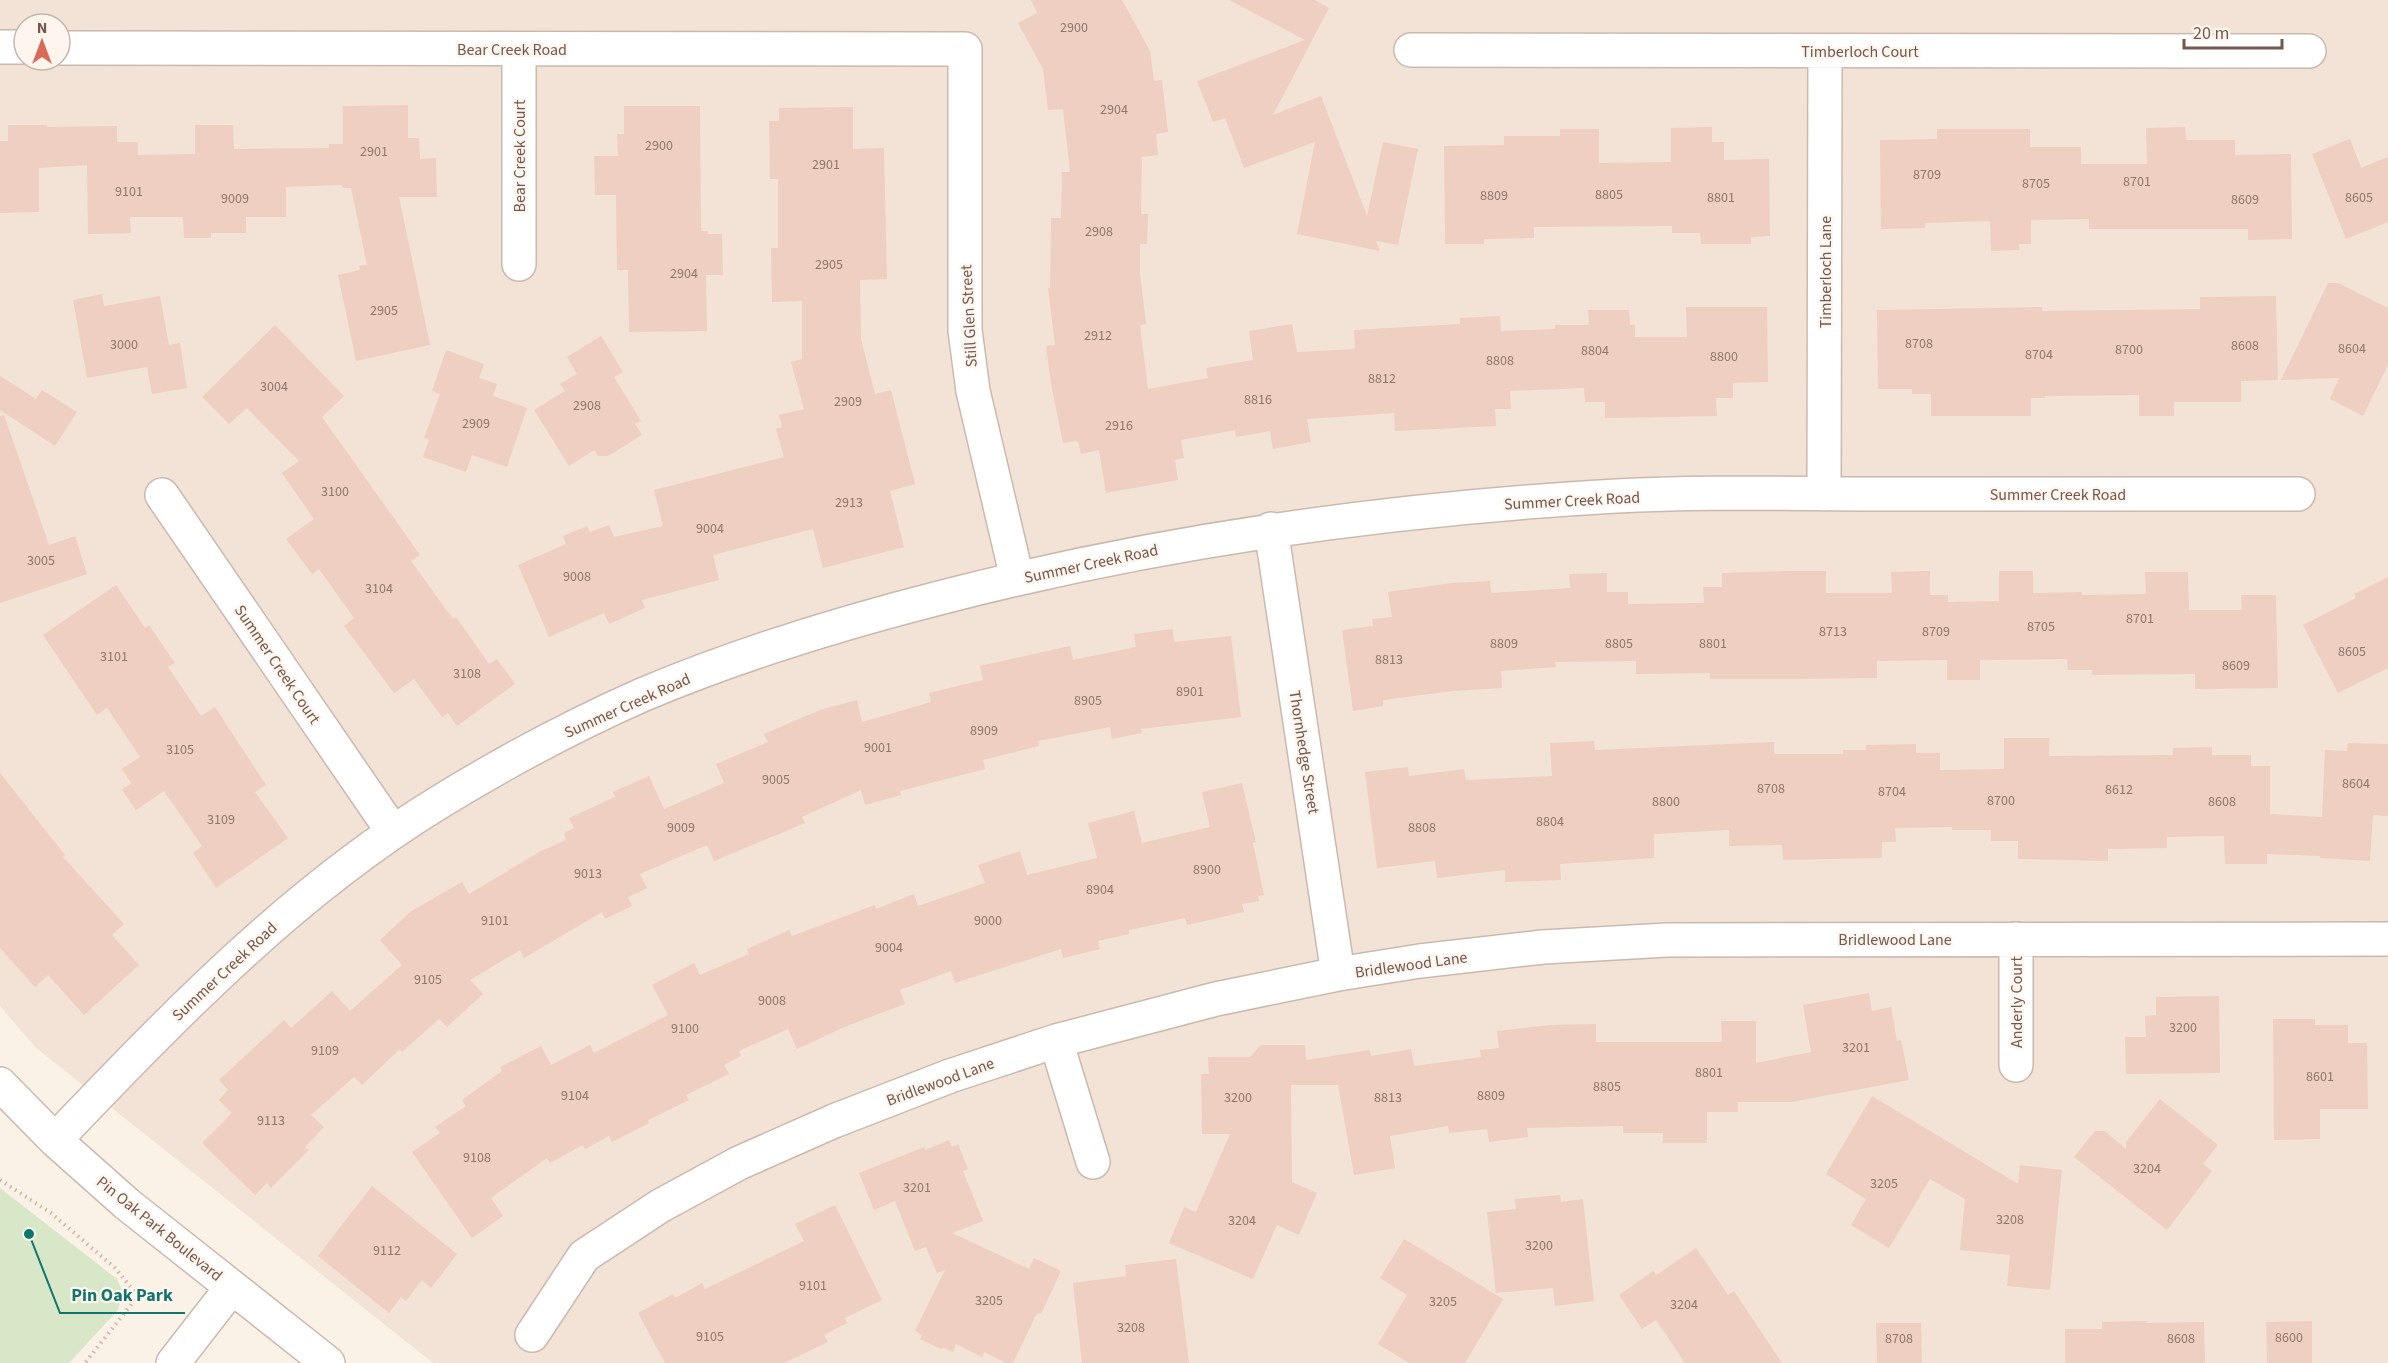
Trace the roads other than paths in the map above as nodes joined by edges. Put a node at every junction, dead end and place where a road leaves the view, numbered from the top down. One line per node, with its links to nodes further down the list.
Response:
1 (72, 48): 2 (street, Bear Creek Road)
2 (519, 49): 3 (street, Bear Creek Road); 7 (street, Bear Creek Court)
3 (965, 49): 12 (street, Still Glen Street)
4 (1411, 50): 5 (street, Timberloch Court)
5 (1825, 51): 6 (street, Timberloch Court); 8 (street, Timberloch Lane)
6 (2309, 51)
7 (519, 264)
8 (1824, 494): 9 (street, Summer Creek Road); 11 (street, Summer Creek Road)
9 (2298, 494)
10 (162, 495): 13 (street, Summer Creek Court)
11 (1271, 529): 12 (street, Summer Creek Road); 16 (street, Thornhedge Street)
12 (1017, 578): 13 (street, Summer Creek Road)
13 (393, 832): 20 (street, Summer Creek Road)
14 (2016, 939): 15 (street, Bridlewood Lane); 16 (street, Bridlewood Lane); 18 (street, Anderly Court)
15 (2388, 939)
16 (1338, 974): 17 (street, Bridlewood Lane)
17 (1056, 1041): 21 (street); 23 (street, Bridlewood Lane)
18 (2016, 1065)
19 (0, 1084): 20 (street, Pin Oak Park Boulevard)
20 (55, 1140): 22 (street, Pin Oak Park Boulevard)
21 (1093, 1162)
22 (232, 1287): 24 (street); 25 (street, Pin Oak Park Boulevard)
23 (532, 1335)
24 (173, 1363)
25 (328, 1363)

